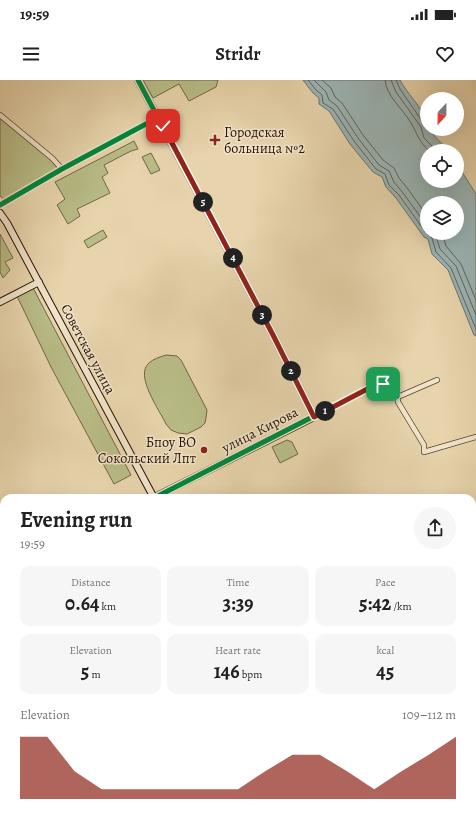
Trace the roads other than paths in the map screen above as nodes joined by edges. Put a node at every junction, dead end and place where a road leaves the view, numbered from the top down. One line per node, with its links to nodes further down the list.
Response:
1 (138, 80): 3 (street)
2 (0, 115): 4 (street)
3 (158, 117): 4 (street); 11 (street)
4 (62, 169): 5 (street)
5 (0, 205)
6 (0, 212): 7 (street, Советская улица)
7 (39, 282): 8 (street); 13 (street, Советская улица)
8 (0, 302)
9 (437, 380): 10 (street)
10 (397, 396): 11 (street, улица Кирова); 12 (street)
11 (314, 417): 14 (street, улица Кирова)
12 (476, 437)
13 (151, 494)
14 (161, 494)

